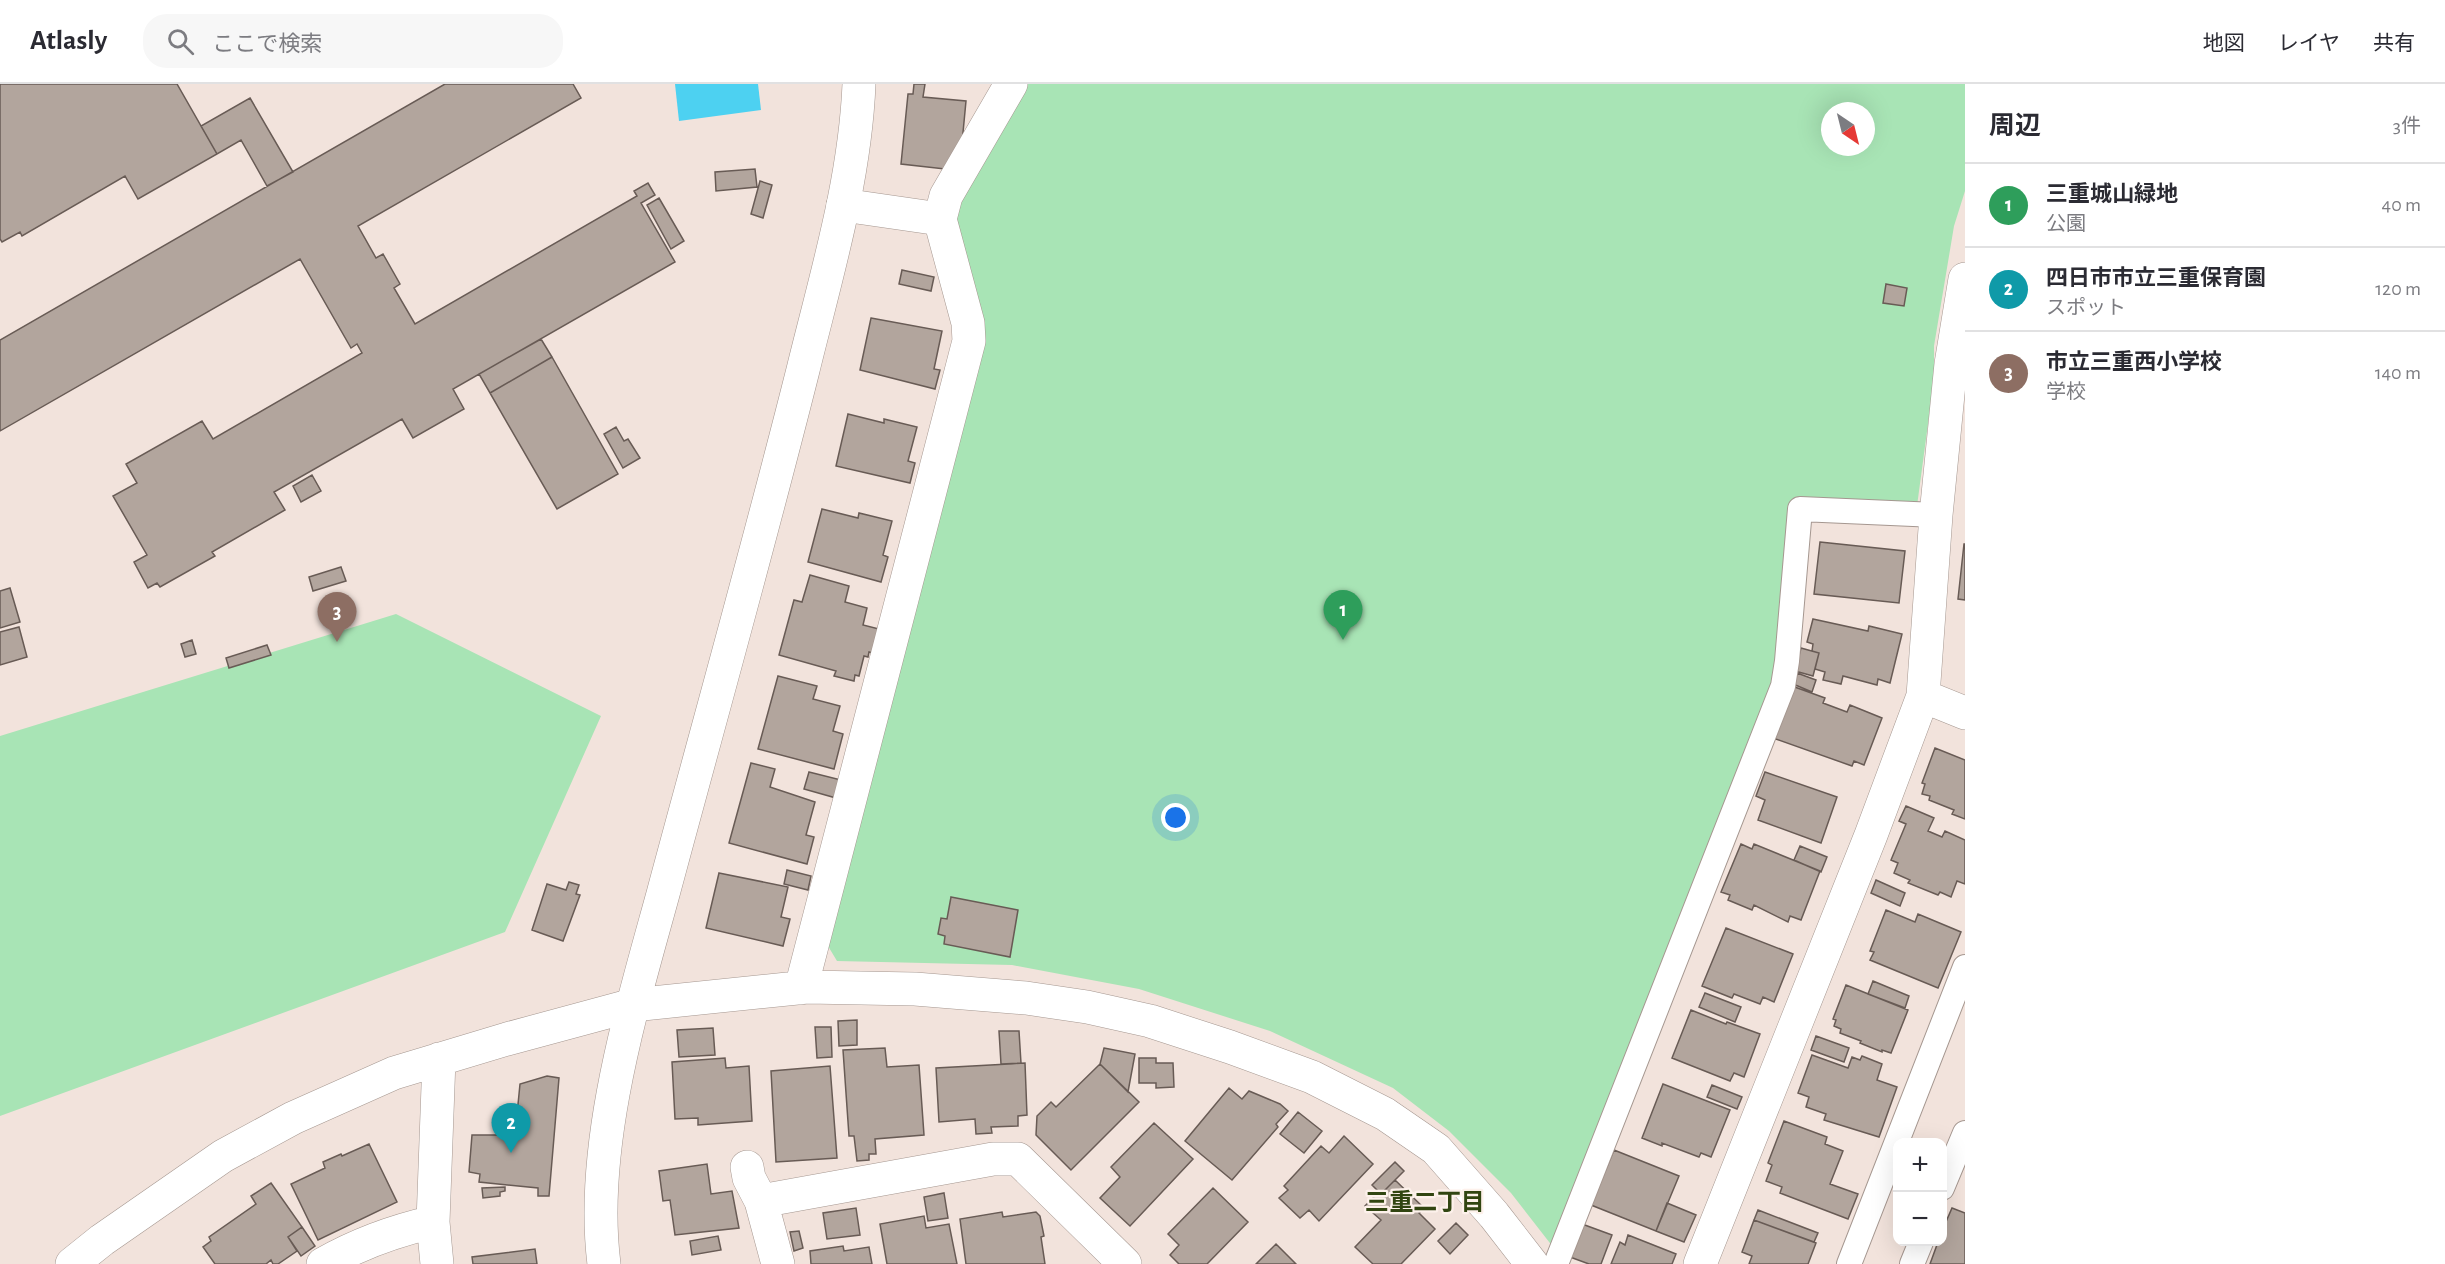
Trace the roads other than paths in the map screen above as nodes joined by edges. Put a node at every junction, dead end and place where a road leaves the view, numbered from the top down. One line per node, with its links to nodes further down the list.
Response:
1 (859, 84): 3 (street)
2 (1011, 84): 4 (street)
3 (843, 205): 4 (street); 12 (street)
4 (940, 219): 11 (street)
5 (1965, 279): 6 (street)
6 (1961, 324): 7 (street)
7 (1936, 515): 8 (street); 27 (lane)
8 (1923, 696): 9 (street); 28 (street)
9 (1965, 713)
10 (1965, 967): 29 (lane)
11 (801, 988): 12 (street); 26 (street)
12 (633, 1005): 13 (street); 23 (street)
13 (439, 1059): 18 (street); 20 (street)
14 (1965, 1133): 16 (lane)
15 (747, 1167): 17 (street)
16 (1947, 1176)
17 (761, 1201): 24 (street); 25 (street)
18 (433, 1222): 21 (street); 22 (street)
19 (1919, 1246): 30 (lane)
20 (72, 1264)
21 (323, 1264)
22 (437, 1264)
23 (604, 1264)
24 (777, 1264)
25 (1125, 1264)
26 (1532, 1264)
27 (1556, 1264)
28 (1700, 1264)
29 (1849, 1264)
30 (1912, 1264)

